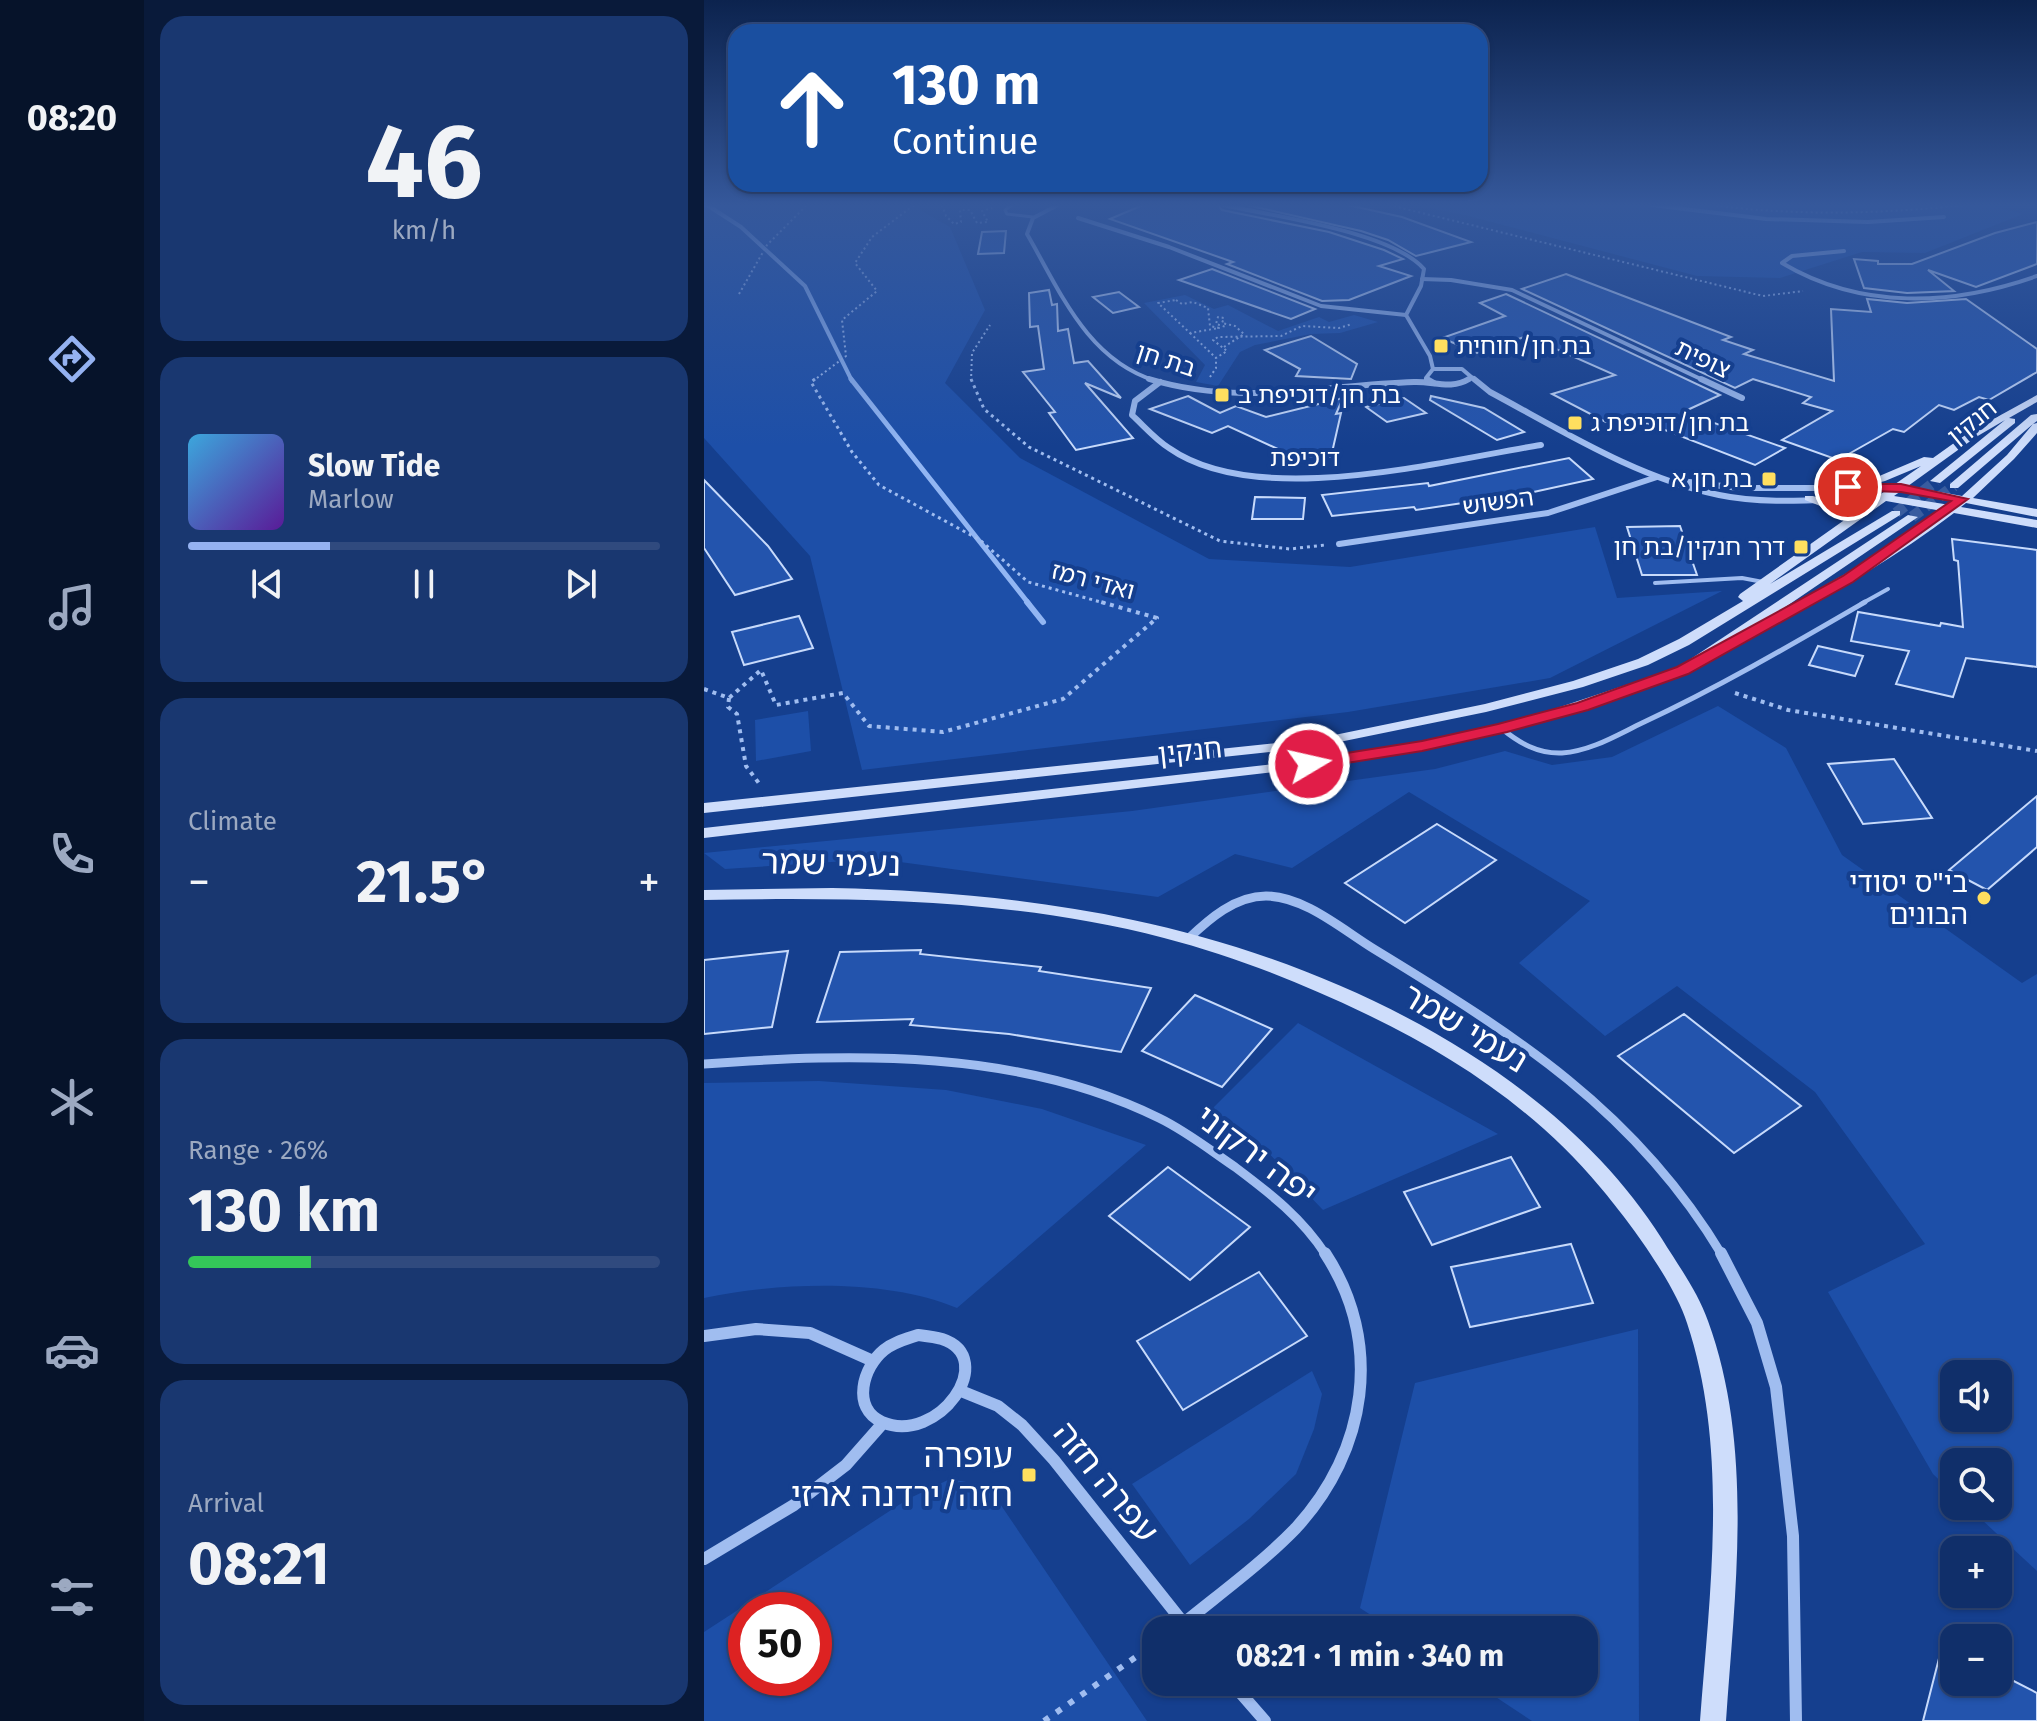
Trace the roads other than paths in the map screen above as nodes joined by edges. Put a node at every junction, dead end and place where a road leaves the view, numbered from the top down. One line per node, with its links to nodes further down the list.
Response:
1 (1058, 285): 13 (street, בת חן)
2 (1268, 285): 7 (street)
3 (1419, 285): 7 (street)
4 (1483, 285): 18 (street, צופית)
5 (1821, 285): 6 (street)
6 (2011, 285)
7 (1406, 315): 8 (street)
8 (1430, 356): 9 (street); 10 (street)
9 (1455, 367): 10 (street); 12 (street)
10 (1433, 369): 11 (street, בת חן)
11 (1426, 375): 14 (street, בת חן); 15 (street)
12 (1471, 377): 16 (street); 17 (street)
13 (1160, 382): 14 (street, בת חן); 22 (street, דוכיפת)
14 (1410, 383): 15 (street, בת חן)
15 (1435, 383): 16 (street, בת חן)
16 (1458, 384): 17 (street)
17 (1490, 392): 24 (street)
18 (1742, 398)
19 (2037, 399): 23 (main road); 27 (main road, חנקין)
20 (2037, 415): 28 (main road, חנקין)
21 (2037, 426): 25 (main road)
22 (1541, 445)
23 (1958, 445): 29 (main road); 30 (main road)
24 (1629, 465): 26 (street); 31 (street)
25 (1992, 473): 34 (main road); 37 (main road)
26 (1657, 477): 29 (street); 31 (street, הפשוש); 32 (street)
27 (1936, 481)
28 (1954, 486)
29 (1848, 487): 30 (street)
30 (1901, 488): 33 (main road); 34 (main road)
31 (1626, 489): 43 (street, הפשוש)
32 (1809, 498): 33 (street); 40 (main road)
33 (1887, 498): 35 (main road); 40 (main road)
34 (1962, 499): 35 (main road); 37 (main road)
35 (1950, 509): 38 (main road); 42 (main road)
36 (1896, 513): 47 (main road, חנקין)
37 (2037, 513)
38 (1988, 515): 41 (main road); 42 (main road)
39 (1912, 517): 48 (main road, חנקין)
40 (1846, 526): 44 (main road)
41 (2037, 527)
42 (1919, 531): 48 (main road)
43 (1339, 544)
44 (1763, 582): 45 (lane); 47 (main road)
45 (1655, 583)
46 (1888, 589): 49 (lane)
47 (1684, 642): 50 (main road, חנקין)
48 (1682, 671): 49 (main road, חנקין)
49 (1501, 728): 51 (main road, חנקין)
50 (704, 808)
51 (704, 833)
52 (704, 895): 53 (main road, נעמי שמר)
53 (1188, 939): 64 (main road, נעמי שמר); 65 (street)
54 (704, 1064): 61 (street, יפה ירקוני)
55 (704, 1336): 56 (street)
56 (873, 1361): 57 (street); 58 (street)
57 (961, 1391): 58 (street); 60 (street, עפרה חזה)
58 (883, 1423): 59 (street)
59 (704, 1559)
60 (1178, 1616)
61 (1199, 1616)
62 (1243, 1696): 63 (street)
63 (1265, 1721)
64 (1713, 1721)
65 (1796, 1721)

